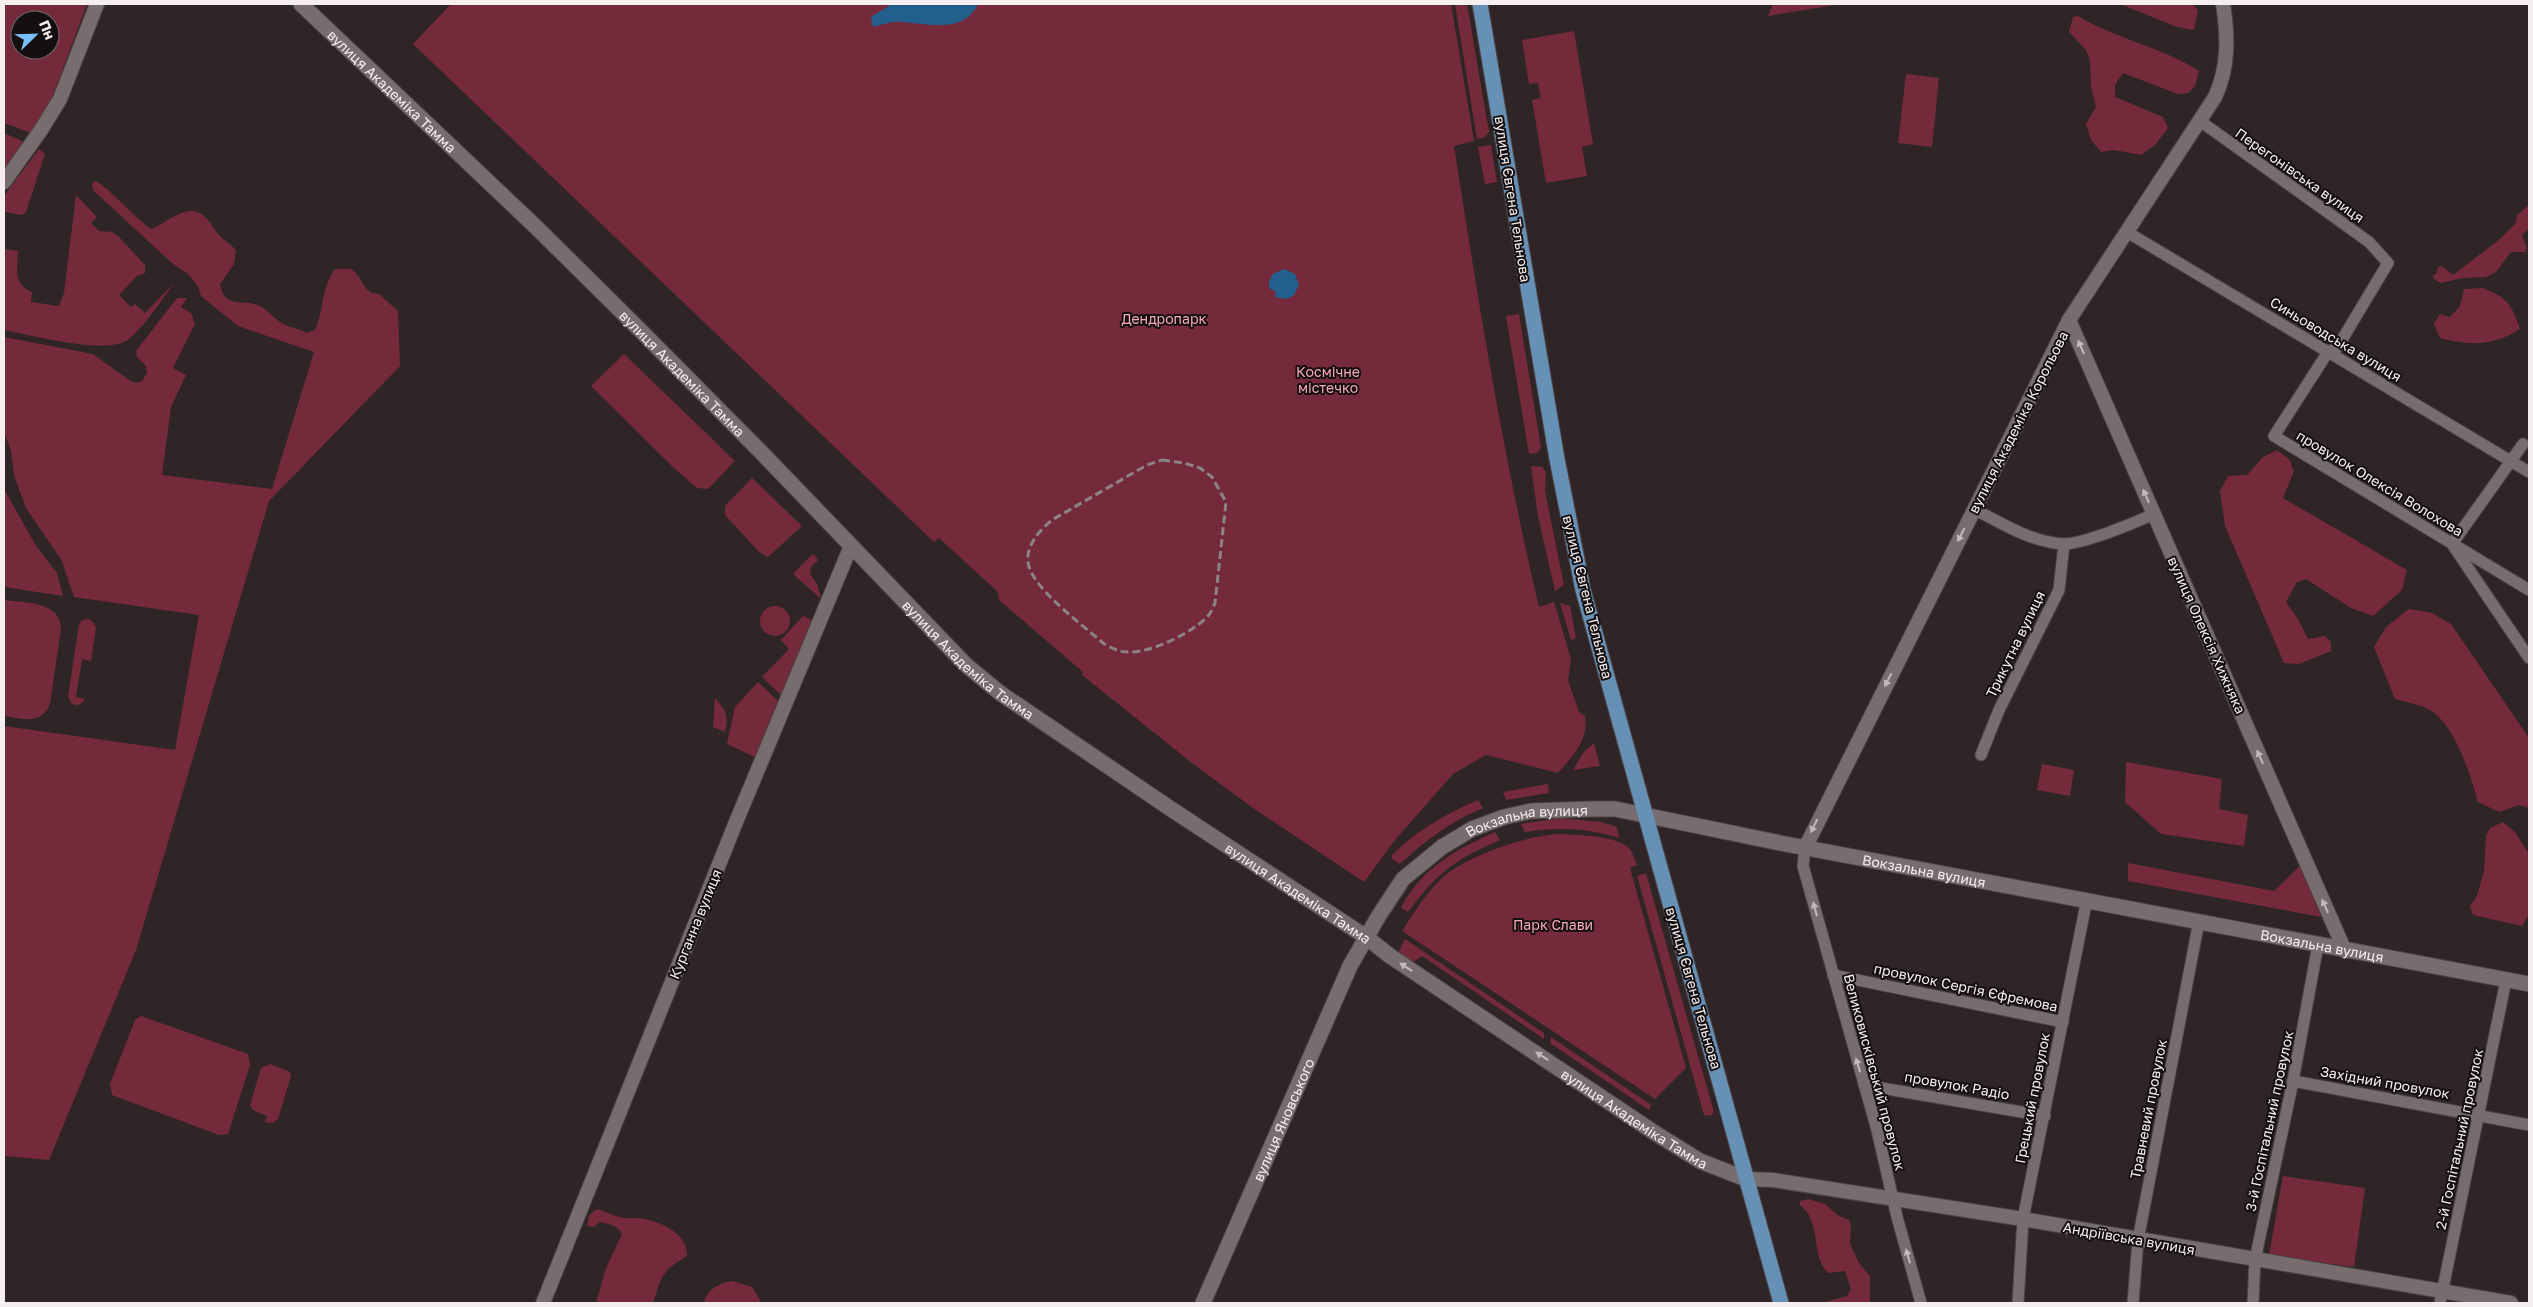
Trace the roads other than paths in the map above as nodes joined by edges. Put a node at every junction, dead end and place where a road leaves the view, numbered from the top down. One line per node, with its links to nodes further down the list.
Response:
1 (97, 4): 6 (street)
2 (301, 4): 17 (main road, вулиця Академіка Тамма)
3 (1480, 4): 21 (main road, вулиця Євгена Тельнова)
4 (2223, 4): 5 (street, вулиця Академіка Корольова)
5 (2200, 121): 7 (street, вулиця Академіка Корольова); 9 (street, Перегонівська вулиця)
6 (4, 182)
7 (2127, 232): 8 (street, вулиця Академіка Корольова); 9 (street, Синьоводська вулиця)
8 (2069, 320): 13 (street, вулиця Академіка Корольова); 14 (street, вулиця Олексія Хижняка, one-way to 8)
9 (2328, 352): 11 (street, Синьоводська вулиця); 16 (street, провулок Олексія Волохова)
10 (2523, 444): 11 (street)
11 (2510, 460): 12 (street, Синьоводська вулиця); 16 (street)
12 (2529, 472)
13 (1974, 509): 15 (street); 22 (street, вулиця Академіка Корольова, one-way to 22)
14 (2154, 514): 15 (street); 27 (street, вулиця Олексія Хижняка, one-way to 14)
15 (2064, 544): 20 (street, Трикутна вулиця)
16 (2452, 544): 18 (street, провулок Олексія Волохова); 19 (street)
17 (851, 546): 25 (main road, вулиця Академіка Тамма); 43 (street, Курганна вулиця)
18 (2529, 590)
19 (2529, 658)
20 (1981, 755)
21 (1646, 816): 22 (main road, Вокзальна вулиця); 25 (main road, Вокзальна вулиця); 37 (main road, вулиця Євгена Тельнова)
22 (1805, 848): 23 (main road, Вокзальна вулиця); 28 (street, Великовисківський провулок, one-way to 22)
23 (2087, 900): 24 (main road, Вокзальна вулиця); 31 (street, Грецький провулок)
24 (2199, 921): 26 (main road, Вокзальна вулиця); 40 (street, Травневий провулок)
25 (1366, 938): 37 (main road, вулиця Академіка Тамма, one-way to 25); 44 (main road, вулиця Яновського)
26 (2318, 945): 27 (main road, Вокзальна вулиця); 32 (street, 3-й Госпітальний провулок)
27 (2345, 951): 29 (main road, Вокзальна вулиця)
28 (1833, 975): 31 (street, провулок Сергія Єфремова); 33 (street, Великовисківський провулок, one-way to 28)
29 (2506, 980): 30 (main road, Вокзальна вулиця); 34 (street, 2-й Госпітальний провулок)
30 (2529, 984)
31 (2062, 1022): 35 (street, Грецький провулок)
32 (2294, 1081): 34 (street, Західний провулок); 41 (street, 3-й Госпітальний провулок)
33 (1864, 1085): 35 (street, провулок Радіо); 38 (street, Великовисківський провулок)
34 (2480, 1114): 36 (street, Західний провулок); 42 (street, 2-й Госпітальний провулок)
35 (2045, 1116): 39 (street, Грецький провулок)
36 (2529, 1125)
37 (1746, 1179): 38 (street, Андріївська вулиця); 45 (main road, вулиця Євгена Тельнова)
38 (1892, 1198): 39 (street, Андріївська вулиця); 46 (street, Великовисківський провулок, one-way to 38)
39 (2022, 1219): 40 (street, Андріївська вулиця); 47 (street, Грецький провулок)
40 (2138, 1240): 41 (street, Андріївська вулиця); 48 (street, Травневий провулок)
41 (2255, 1260): 42 (street, Андріївська вулиця); 49 (street, 3-й Госпітальний провулок)
42 (2441, 1297): 50 (street, Андріївська вулиця)
43 (543, 1303)
44 (1203, 1303)
45 (1781, 1303)
46 (1921, 1303)
47 (2018, 1303)
48 (2133, 1303)
49 (2253, 1303)
50 (2511, 1303)

